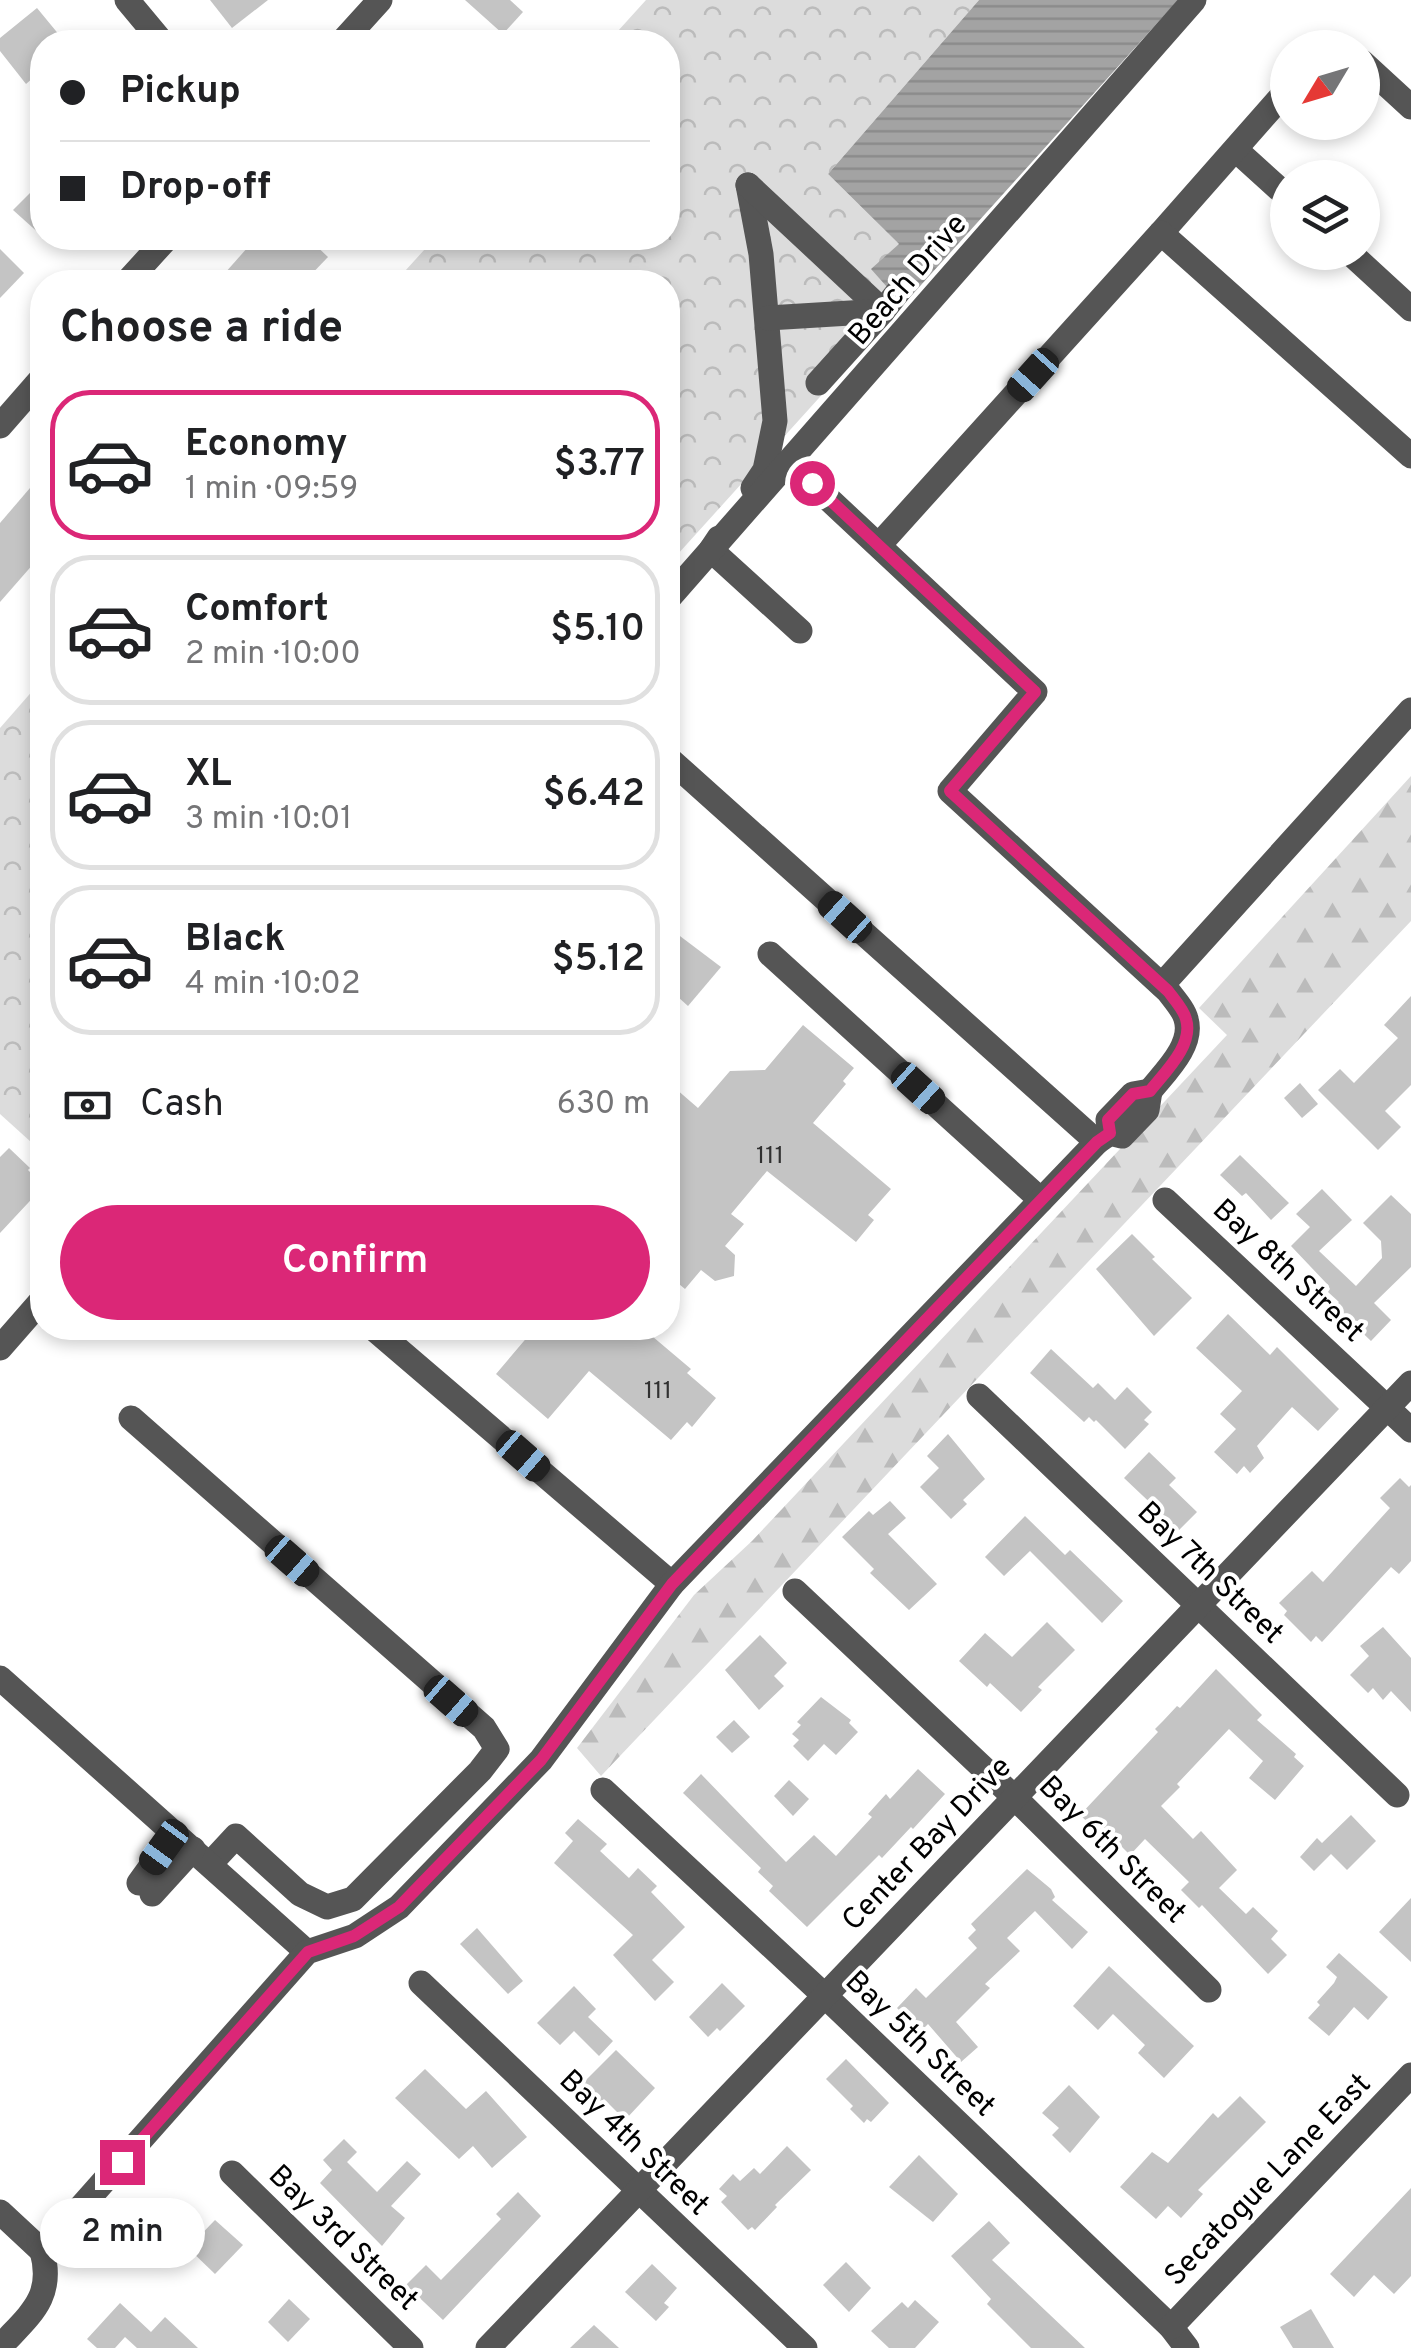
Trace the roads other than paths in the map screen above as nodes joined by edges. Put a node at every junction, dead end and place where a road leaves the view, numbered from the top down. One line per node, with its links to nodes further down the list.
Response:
1 (127, 0): 4 (street)
2 (380, 0): 5 (street)
3 (1194, 0): 22 (street, Beach Drive)
4 (152, 30)
5 (353, 30)
6 (1380, 79): 7 (street)
7 (1411, 107)
8 (1270, 111): 9 (street)
9 (1236, 150): 10 (street); 11 (street)
10 (1270, 181)
11 (1161, 233): 23 (street); 24 (street)
12 (156, 250): 13 (street)
13 (138, 270)
14 (1369, 270): 16 (street)
15 (901, 288): 17 (street)
16 (1411, 309)
17 (883, 312): 18 (street); 18 (street); 19 (street)
18 (768, 318): 22 (street)
19 (818, 383)
20 (30, 392): 21 (street)
21 (0, 426)
22 (781, 453): 24 (street); 25 (street, Beach Drive)
23 (1411, 456)
24 (879, 546): 31 (street)
25 (710, 550): 26 (street, Beach Drive); 27 (street)
26 (680, 585)
27 (800, 631)
28 (1411, 710): 31 (street)
29 (680, 768): 32 (street)
30 (770, 954): 33 (street)
31 (1162, 985): 32 (street)
32 (1104, 1137): 33 (street)
33 (1041, 1200): 43 (street)
34 (1165, 1200): 40 (street, Bay 8th Street)
35 (30, 1314): 37 (street)
36 (387, 1340): 43 (street)
37 (0, 1348)
38 (1411, 1383): 40 (street, Center Bay Drive)
39 (979, 1396): 45 (street, Bay 7th Street)
40 (1388, 1407): 42 (street, Bay 8th Street); 45 (street, Center Bay Drive)
41 (130, 1418): 50 (street)
42 (1411, 1430)
43 (672, 1584): 52 (street)
44 (795, 1591): 49 (street, Bay 6th Street)
45 (1199, 1605): 48 (street, Bay 7th Street); 49 (street, Center Bay Drive)
46 (4, 1690): 50 (street)
47 (604, 1790): 55 (street, Bay 5th Street)
48 (1396, 1795)
49 (1015, 1798): 54 (street, Bay 6th Street); 55 (street, Center Bay Drive)
50 (193, 1849): 51 (street); 52 (street)
51 (146, 1889)
52 (308, 1952): 60 (street)
53 (421, 1984): 58 (street, Bay 4th Street)
54 (1210, 1990)
55 (825, 1996): 58 (street, Center Bay Drive); 61 (street, Bay 5th Street)
56 (1411, 2075): 61 (street, Secatogue Lane East)
57 (232, 2173): 63 (street, Bay 3rd Street)
58 (640, 2191): 64 (street, Center Bay Drive); 65 (street, Bay 4th Street)
59 (0, 2212): 60 (street)
60 (42, 2251): 62 (street)
61 (1171, 2327): 66 (street, Bay 5th Street)
62 (0, 2347)
63 (411, 2348)
64 (488, 2348)
65 (805, 2348)
66 (1187, 2348)

